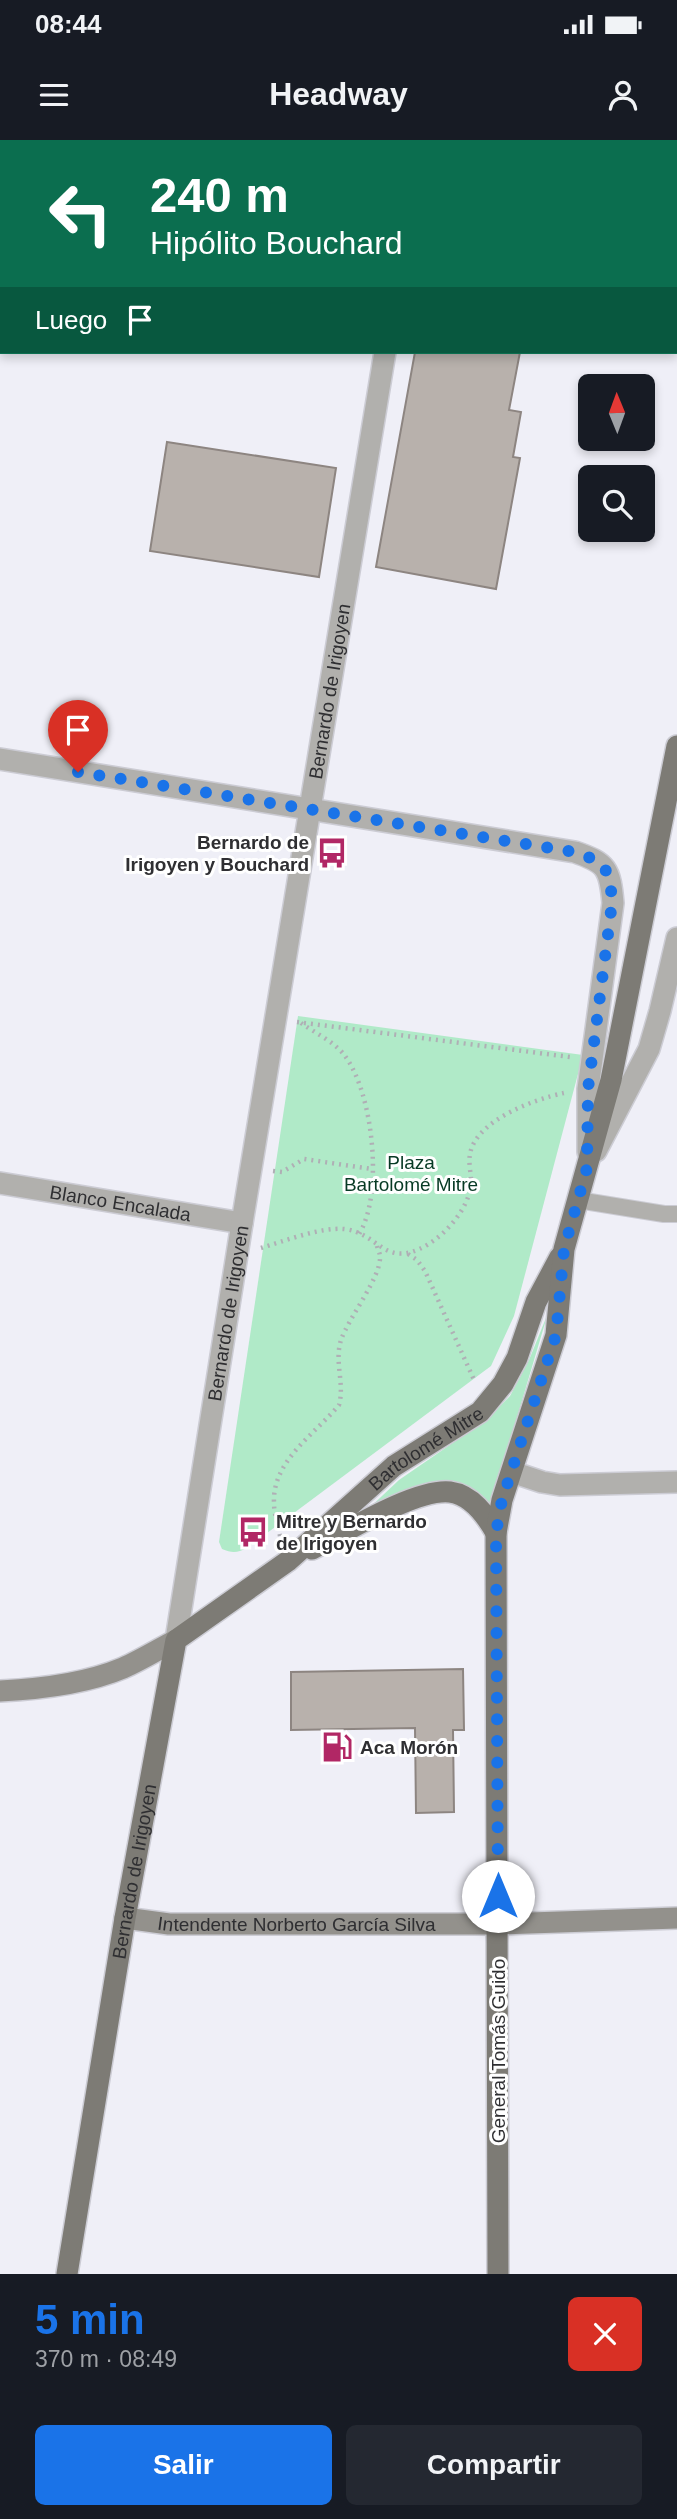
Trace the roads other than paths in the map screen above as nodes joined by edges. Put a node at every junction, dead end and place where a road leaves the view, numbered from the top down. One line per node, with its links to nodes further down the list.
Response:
1 (385, 354): 4 (street, Bernardo de Irigoyen)
2 (677, 746): 6 (main road, General Tomás Guido)
3 (0, 760): 4 (street)
4 (311, 809): 6 (street, General Tomás Guido); 10 (street, Bernardo de Irigoyen)
5 (677, 938): 6 (street, General Tomás Guido)
6 (587, 1168): 8 (main road, General Tomás Guido)
7 (0, 1183): 10 (street, Blanco Encalada)
8 (578, 1200): 9 (lane); 11 (main road, General Tomás Guido)
9 (677, 1214)
10 (242, 1223): 16 (street, Bernardo de Irigoyen)
11 (564, 1249): 12 (main road, General Tomás Guido); 15 (main road, Bartolomé Mitre)
12 (512, 1472): 13 (street); 14 (main road, General Tomás Guido)
13 (677, 1482)
14 (496, 1533): 15 (main road); 20 (main road, General Tomás Guido)
15 (288, 1561): 16 (main road, Bartolomé Mitre)
16 (176, 1640): 17 (street, Bartolomé Mitre); 19 (main road, Bernardo de Irigoyen)
17 (0, 1690)
18 (677, 1917): 20 (street, Intendente Norberto García Silva)
19 (125, 1918): 20 (street, Intendente Norberto García Silva); 21 (main road, Bernardo de Irigoyen)
20 (498, 1924): 22 (main road, General Tomás Guido)
21 (67, 2274)
22 (498, 2274)

